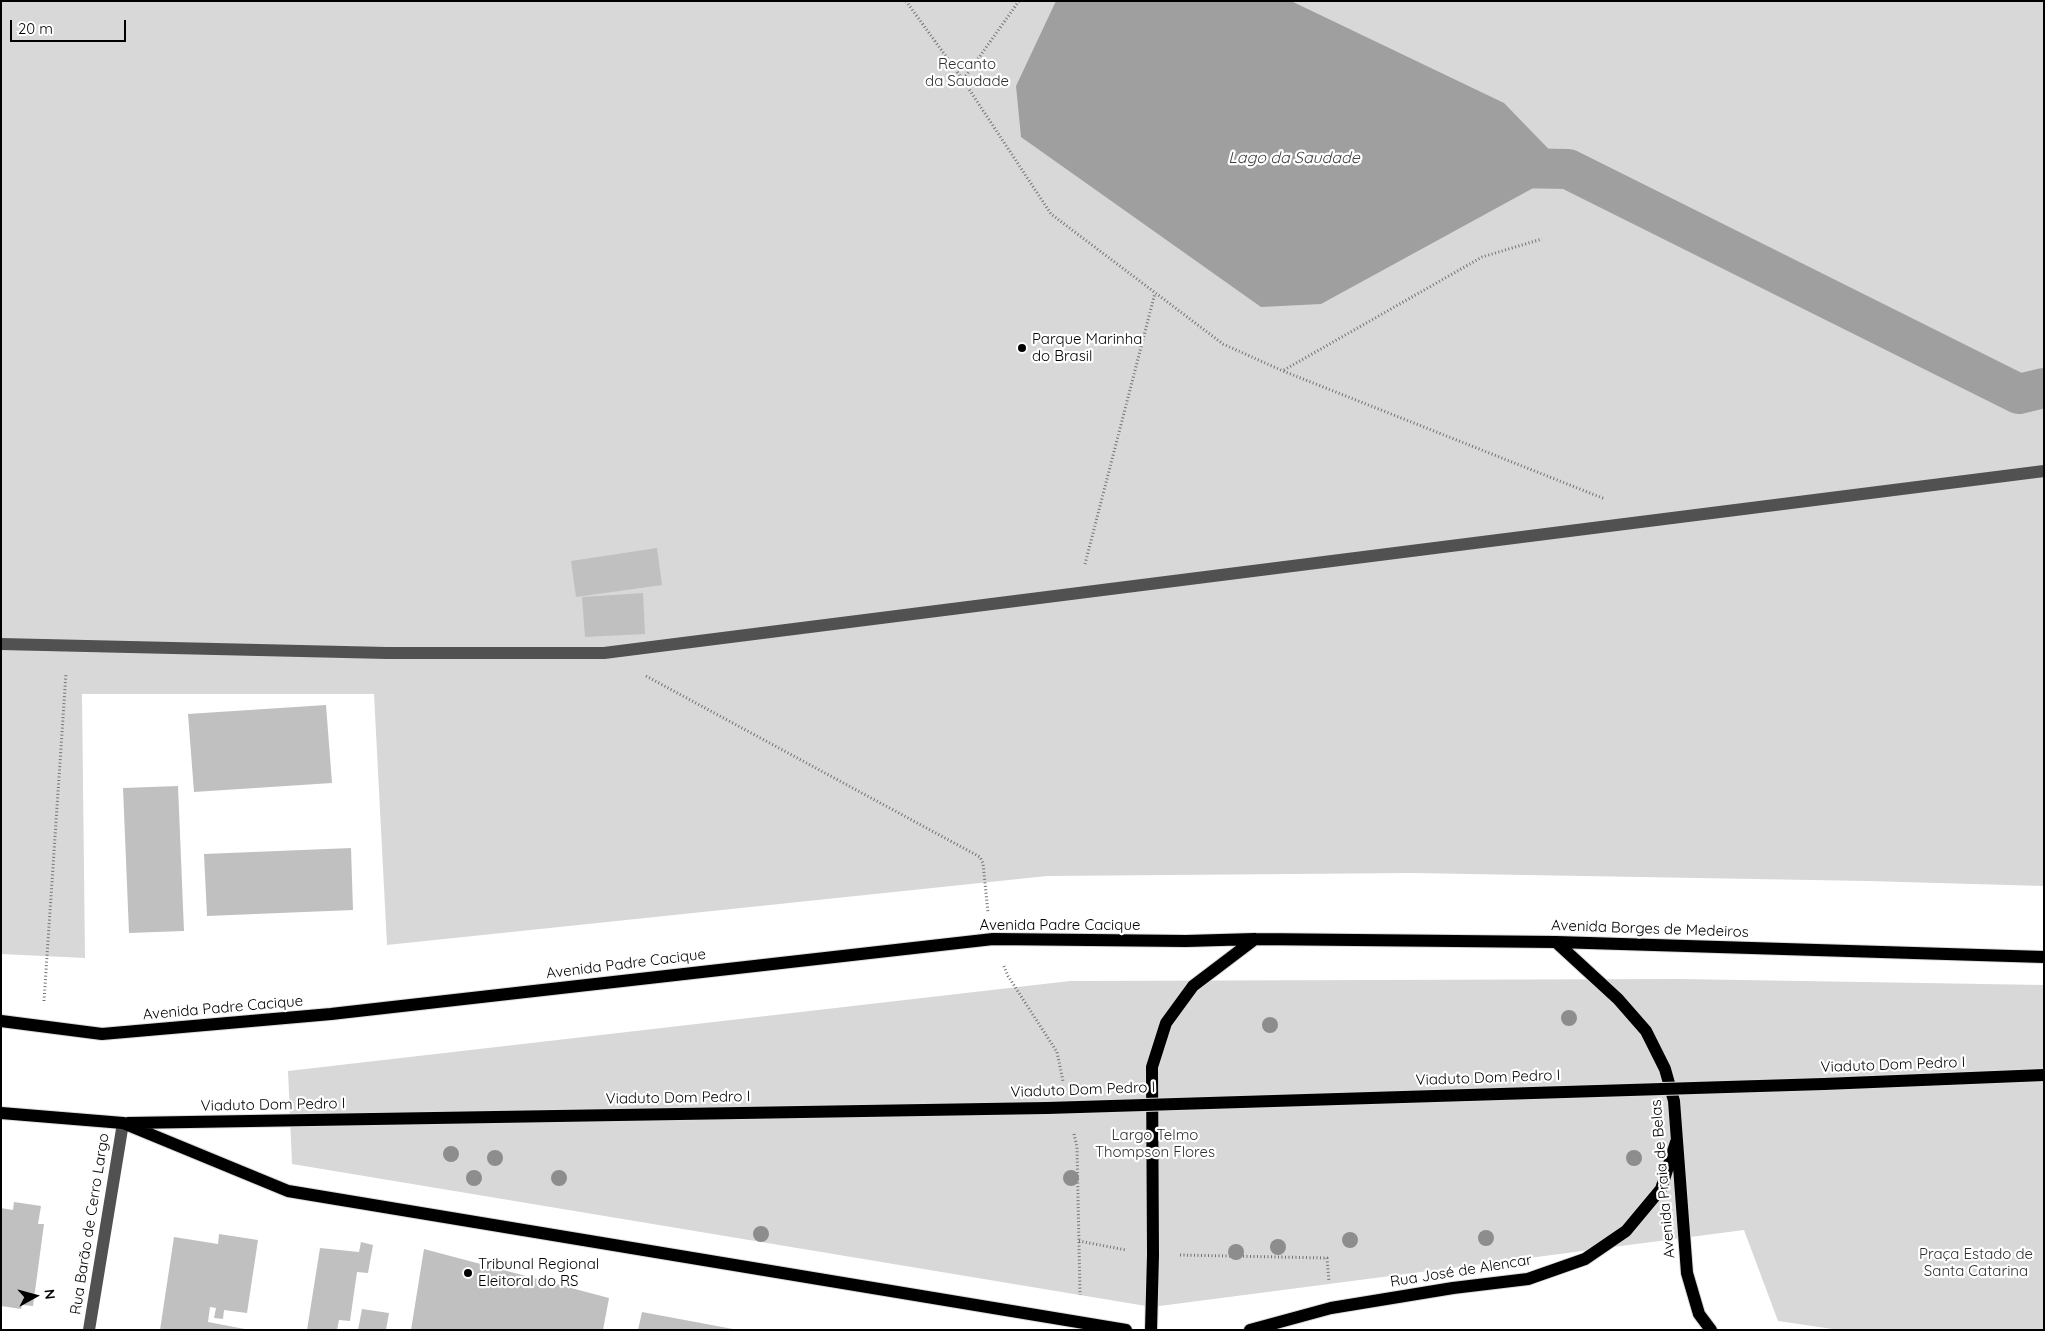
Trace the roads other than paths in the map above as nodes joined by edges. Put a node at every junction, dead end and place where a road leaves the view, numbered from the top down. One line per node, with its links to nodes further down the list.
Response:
1 (2044, 472): 2 (street)
2 (1, 644)
3 (1255, 939): 4 (main road, Avenida Borges de Medeiros); 8 (main road, Avenida Padre Cacique); 15 (main road)
4 (1556, 942): 5 (main road, Avenida Borges de Medeiros); 12 (main road, Avenida Praia de Belas)
5 (2044, 957)
6 (1, 1021): 8 (main road, Avenida Padre Cacique)
7 (1, 1025): 8 (street)
8 (102, 1034)
9 (2044, 1075): 11 (main road, Viaduto Dom Pedro I, bridge)
10 (1, 1113): 11 (main road)
11 (123, 1123): 13 (street, Rua Barão de Cerro Largo); 14 (main road)
12 (1676, 1142): 16 (main road, Rua José de Alencar); 17 (main road, Avenida Praia de Belas)
13 (89, 1330)
14 (1126, 1330)
15 (1151, 1330)
16 (1250, 1330)
17 (1711, 1330)

